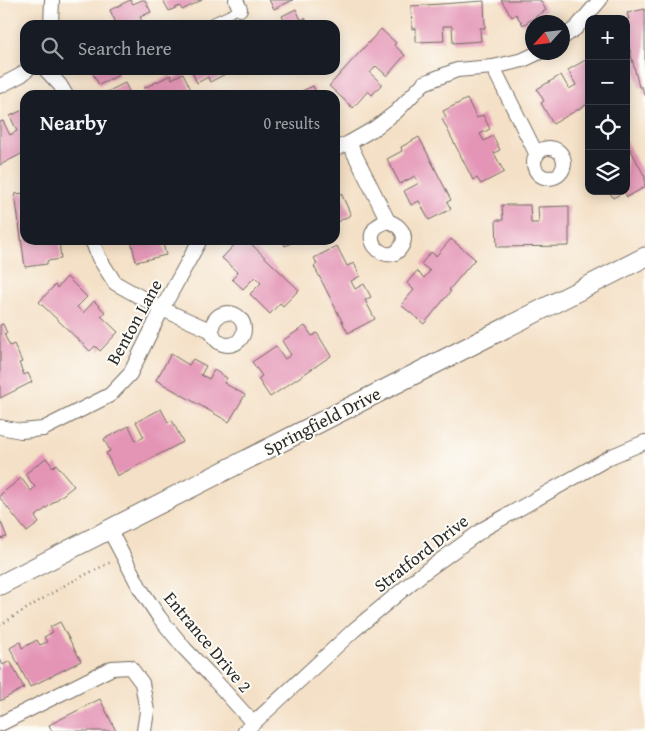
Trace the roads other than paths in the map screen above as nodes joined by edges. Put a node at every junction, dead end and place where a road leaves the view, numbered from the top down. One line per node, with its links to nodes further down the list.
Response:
1 (52, 0): 4 (street)
2 (600, 0): 6 (street)
3 (238, 4): 5 (lane)
4 (51, 20)
5 (213, 20)
6 (570, 32)
7 (525, 59): 8 (street)
8 (493, 67): 13 (street); 15 (street)
9 (22, 75): 11 (street)
10 (51, 75): 12 (street)
11 (0, 86)
12 (63, 90)
13 (349, 143): 14 (street); 16 (street)
14 (340, 147)
15 (537, 155)
16 (388, 221)
17 (94, 245): 20 (street)
18 (197, 245): 20 (street, Benton Lane)
19 (645, 257): 24 (street, Springfield Drive)
20 (162, 309): 21 (street); 22 (street, Benton Lane)
21 (212, 331)
22 (0, 427)
23 (645, 442): 27 (street, Stratford Drive)
24 (109, 529): 25 (street, Springfield Drive); 27 (street, Entrance Drive 2)
25 (0, 585)
26 (0, 724): 28 (street)
27 (249, 727)
28 (144, 731)

